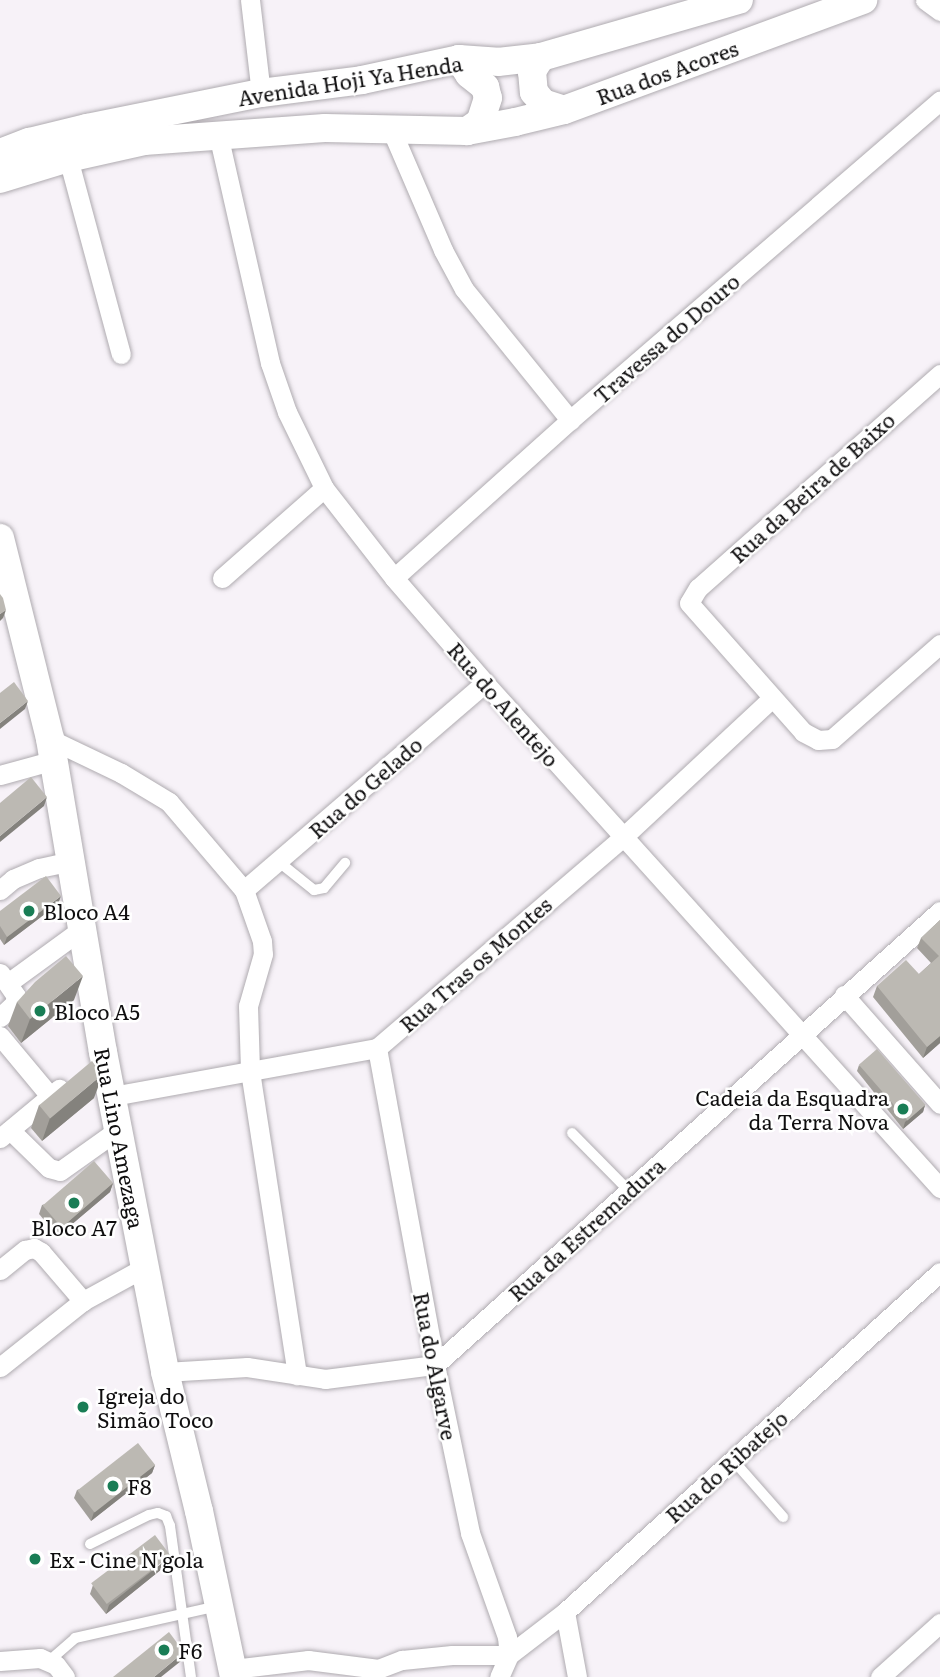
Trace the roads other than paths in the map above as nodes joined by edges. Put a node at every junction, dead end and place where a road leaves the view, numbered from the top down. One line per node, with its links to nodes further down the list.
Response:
1 (250, 0): 9 (street)
2 (739, 0): 5 (main road, Avenida Hoji Ya Henda)
3 (863, 0): 11 (main road, Rua dos Acores)
4 (925, 0): 6 (street)
5 (672, 10): 7 (main road, Avenida Hoji Ya Henda)
6 (940, 11)
7 (541, 57): 8 (main road, Avenida Hoji Ya Henda); 11 (main road)
8 (458, 59): 9 (main road, Avenida Hoji Ya Henda); 13 (main road)
9 (261, 93): 15 (main road, Avenida Hoji Ya Henda)
10 (940, 101): 20 (street, Travessa do Douro)
11 (564, 110): 13 (main road, Rua dos Acores)
12 (391, 130): 13 (main road, Avenida Hoji Ya Henda); 14 (main road, Avenida Hoji Ya Henda); 20 (street)
13 (467, 131)
14 (218, 134): 16 (main road, Avenida Hoji Ya Henda); 21 (street, Rua do Alentejo)
15 (0, 153)
16 (68, 158): 17 (main road); 18 (street)
17 (0, 179)
18 (121, 354)
19 (940, 374): 28 (street, Rua da Beira de Baixo)
20 (570, 420): 24 (street, Travessa do Douro)
21 (324, 488): 23 (street); 24 (street, Rua do Alentejo)
22 (0, 538): 25 (main road, Rua Lino Amezaga)
23 (222, 578)
24 (394, 578): 27 (street, Rua do Alentejo)
25 (7, 586): 29 (main road, Rua Lino Amezaga)
26 (940, 644): 28 (street)
27 (485, 683): 31 (street, Rua do Alentejo); 33 (street, Rua do Gelado)
28 (771, 699): 31 (street, Rua Tras os Montes)
29 (52, 749): 30 (street); 32 (main road, Rua Lino Amezaga); 36 (street)
30 (0, 775)
31 (622, 838): 42 (street, Rua do Alentejo); 44 (street, Rua Tras os Montes)
32 (71, 861): 35 (street); 38 (main road, Rua Lino Amezaga)
33 (279, 862): 34 (lane); 36 (street, Rua do Gelado)
34 (345, 863)
35 (0, 890)
36 (244, 890): 46 (street)
37 (940, 911): 40 (street, Rua da Estremadura)
38 (82, 929): 39 (street); 45 (main road, Rua Lino Amezaga)
39 (8, 984): 41 (street)
40 (844, 996): 42 (street, Rua da Estremadura); 49 (street)
41 (0, 1017)
42 (802, 1035): 53 (street, Rua do Alentejo); 54 (street, Rua da Estremadura)
43 (0, 1036): 47 (street)
44 (377, 1048): 46 (street); 59 (street, Rua do Algarve)
45 (85, 1067): 47 (street); 48 (main road, Rua Lino Amezaga)
46 (250, 1071): 48 (street); 62 (street)
47 (50, 1096): 52 (street)
48 (113, 1096): 50 (main road, Rua Lino Amezaga)
49 (940, 1104)
50 (119, 1129): 52 (street); 55 (main road, Rua Lino Amezaga)
51 (572, 1133): 54 (lane)
52 (5, 1134)
53 (940, 1188)
54 (629, 1191): 59 (street, Rua da Estremadura)
55 (145, 1267): 58 (street); 61 (main road, Rua Lino Amezaga)
56 (0, 1270): 58 (street)
57 (940, 1272): 63 (street, Rua do Ribatejo)
58 (83, 1301): 60 (street)
59 (435, 1365): 62 (street); 70 (street, Rua do Algarve)
60 (0, 1367)
61 (165, 1372): 62 (street); 66 (main road, Rua Lino Amezaga)
62 (297, 1375)
63 (733, 1460): 64 (lane); 67 (street, Rua do Ribatejo)
64 (783, 1517)
65 (90, 1544): 68 (lane)
66 (219, 1605): 68 (lane); 73 (main road, Rua Lino Amezaga)
67 (565, 1612): 70 (street, Rua do Ribatejo); 77 (street)
68 (184, 1614): 72 (lane); 75 (lane)
69 (940, 1623): 78 (street)
70 (509, 1655): 73 (street); 76 (street)
71 (0, 1661): 72 (street)
72 (49, 1661): 74 (street)
73 (233, 1673)
74 (65, 1677)
75 (191, 1677)
76 (499, 1677)
77 (577, 1677)
78 (880, 1677)

